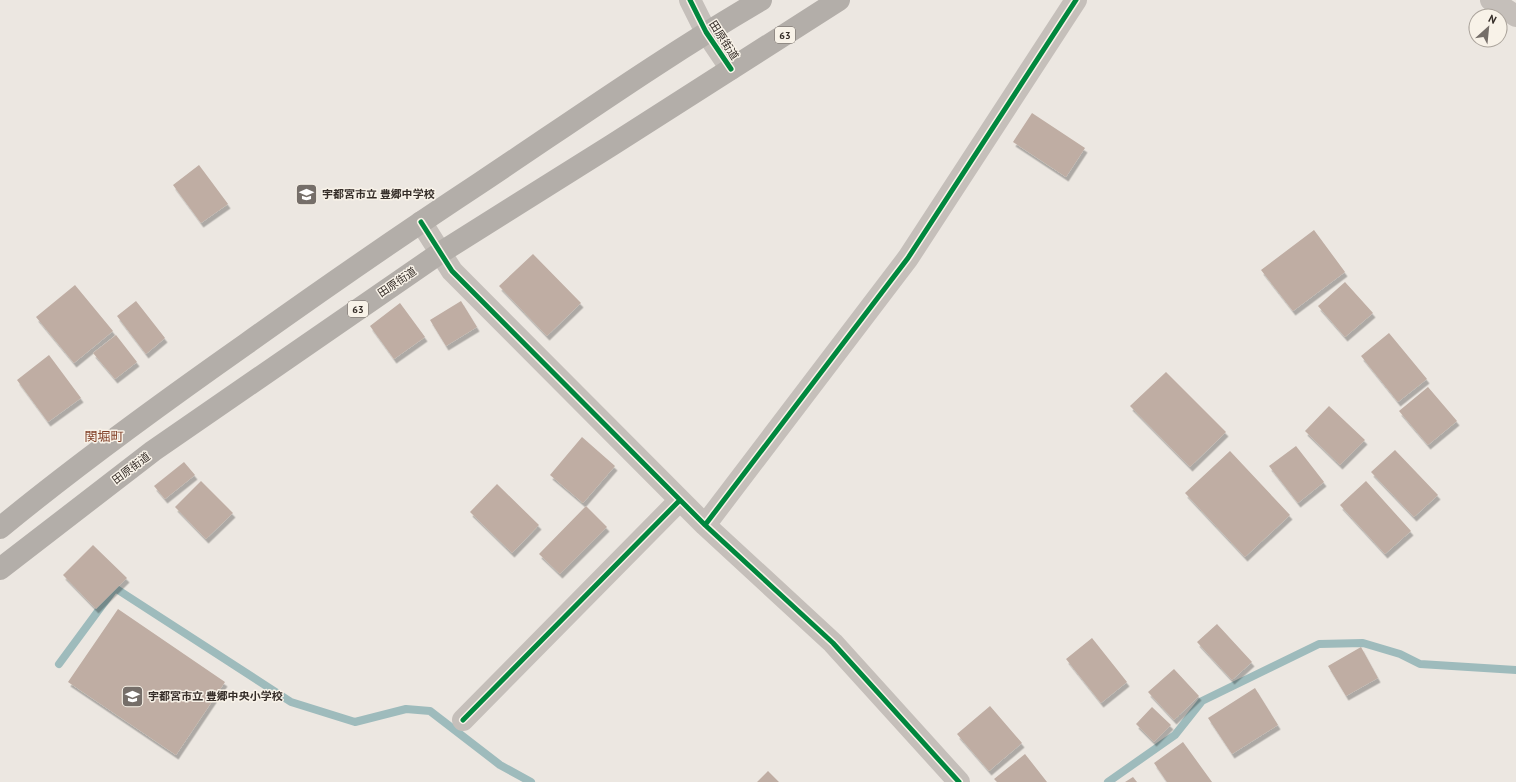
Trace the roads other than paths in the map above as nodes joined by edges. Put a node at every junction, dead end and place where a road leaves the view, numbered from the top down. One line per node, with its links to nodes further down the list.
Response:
1 (690, 0): 7 (street, 田原街道)
2 (761, 0): 7 (main road)
3 (839, 0): 8 (main road, 63)
4 (1076, 0): 12 (street)
5 (1491, 0): 6 (street)
6 (1516, 16)
7 (706, 32): 8 (street, 田原街道); 9 (main road, 田原街道)
8 (731, 69): 10 (main road, 田原街道 / 63)
9 (421, 222): 10 (street); 13 (main road, 田原街道)
10 (440, 253): 11 (street); 14 (main road, 田原街道 / 63)
11 (680, 500): 12 (street); 15 (street)
12 (705, 525): 16 (street)
13 (0, 528)
14 (0, 569)
15 (463, 720)
16 (959, 782)

